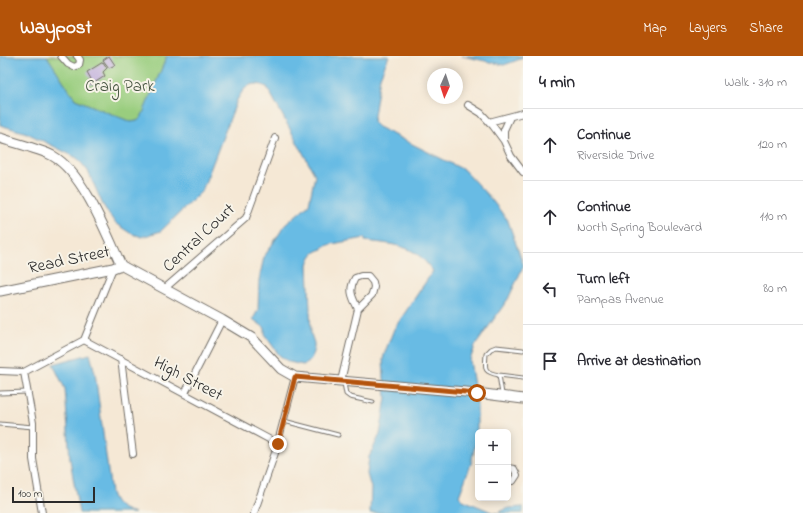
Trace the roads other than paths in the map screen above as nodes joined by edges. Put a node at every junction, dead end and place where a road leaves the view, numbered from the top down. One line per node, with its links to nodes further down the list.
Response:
1 (61, 56): 2 (street)
2 (76, 56)
3 (468, 106): 6 (street)
4 (523, 113): 5 (street)
5 (510, 117): 6 (street); 9 (street)
6 (489, 122): 9 (street)
7 (0, 138): 11 (street)
8 (275, 138): 12 (street, Central Court)
9 (504, 140): 10 (street)
10 (523, 172)
11 (117, 266): 12 (street); 13 (street, Read Street); 16 (street)
12 (164, 289): 15 (street)
13 (0, 291)
14 (358, 309): 14 (street); 24 (street)
15 (222, 320): 22 (street); 27 (street)
16 (84, 340): 18 (street, High Street); 20 (street)
17 (523, 350): 21 (lane)
18 (121, 359): 27 (street, High Street); 36 (street)
19 (0, 371): 20 (street)
20 (24, 372): 25 (street)
21 (499, 374): 23 (lane); 28 (lane)
22 (295, 377): 24 (street); 31 (street)
23 (523, 378)
24 (343, 381): 28 (street); 30 (lane)
25 (27, 392): 26 (lane); 33 (street)
26 (0, 393)
27 (185, 393): 35 (street, High Street)
28 (503, 396): 29 (street)
29 (523, 399)
30 (373, 402)
31 (284, 421): 34 (lane); 35 (street)
32 (0, 424): 33 (lane)
33 (33, 427): 40 (street)
34 (338, 434)
35 (278, 444): 41 (street)
36 (132, 454)
37 (511, 468): 38 (street)
38 (520, 476): 39 (street)
39 (511, 481)
40 (42, 513)
41 (254, 513)

